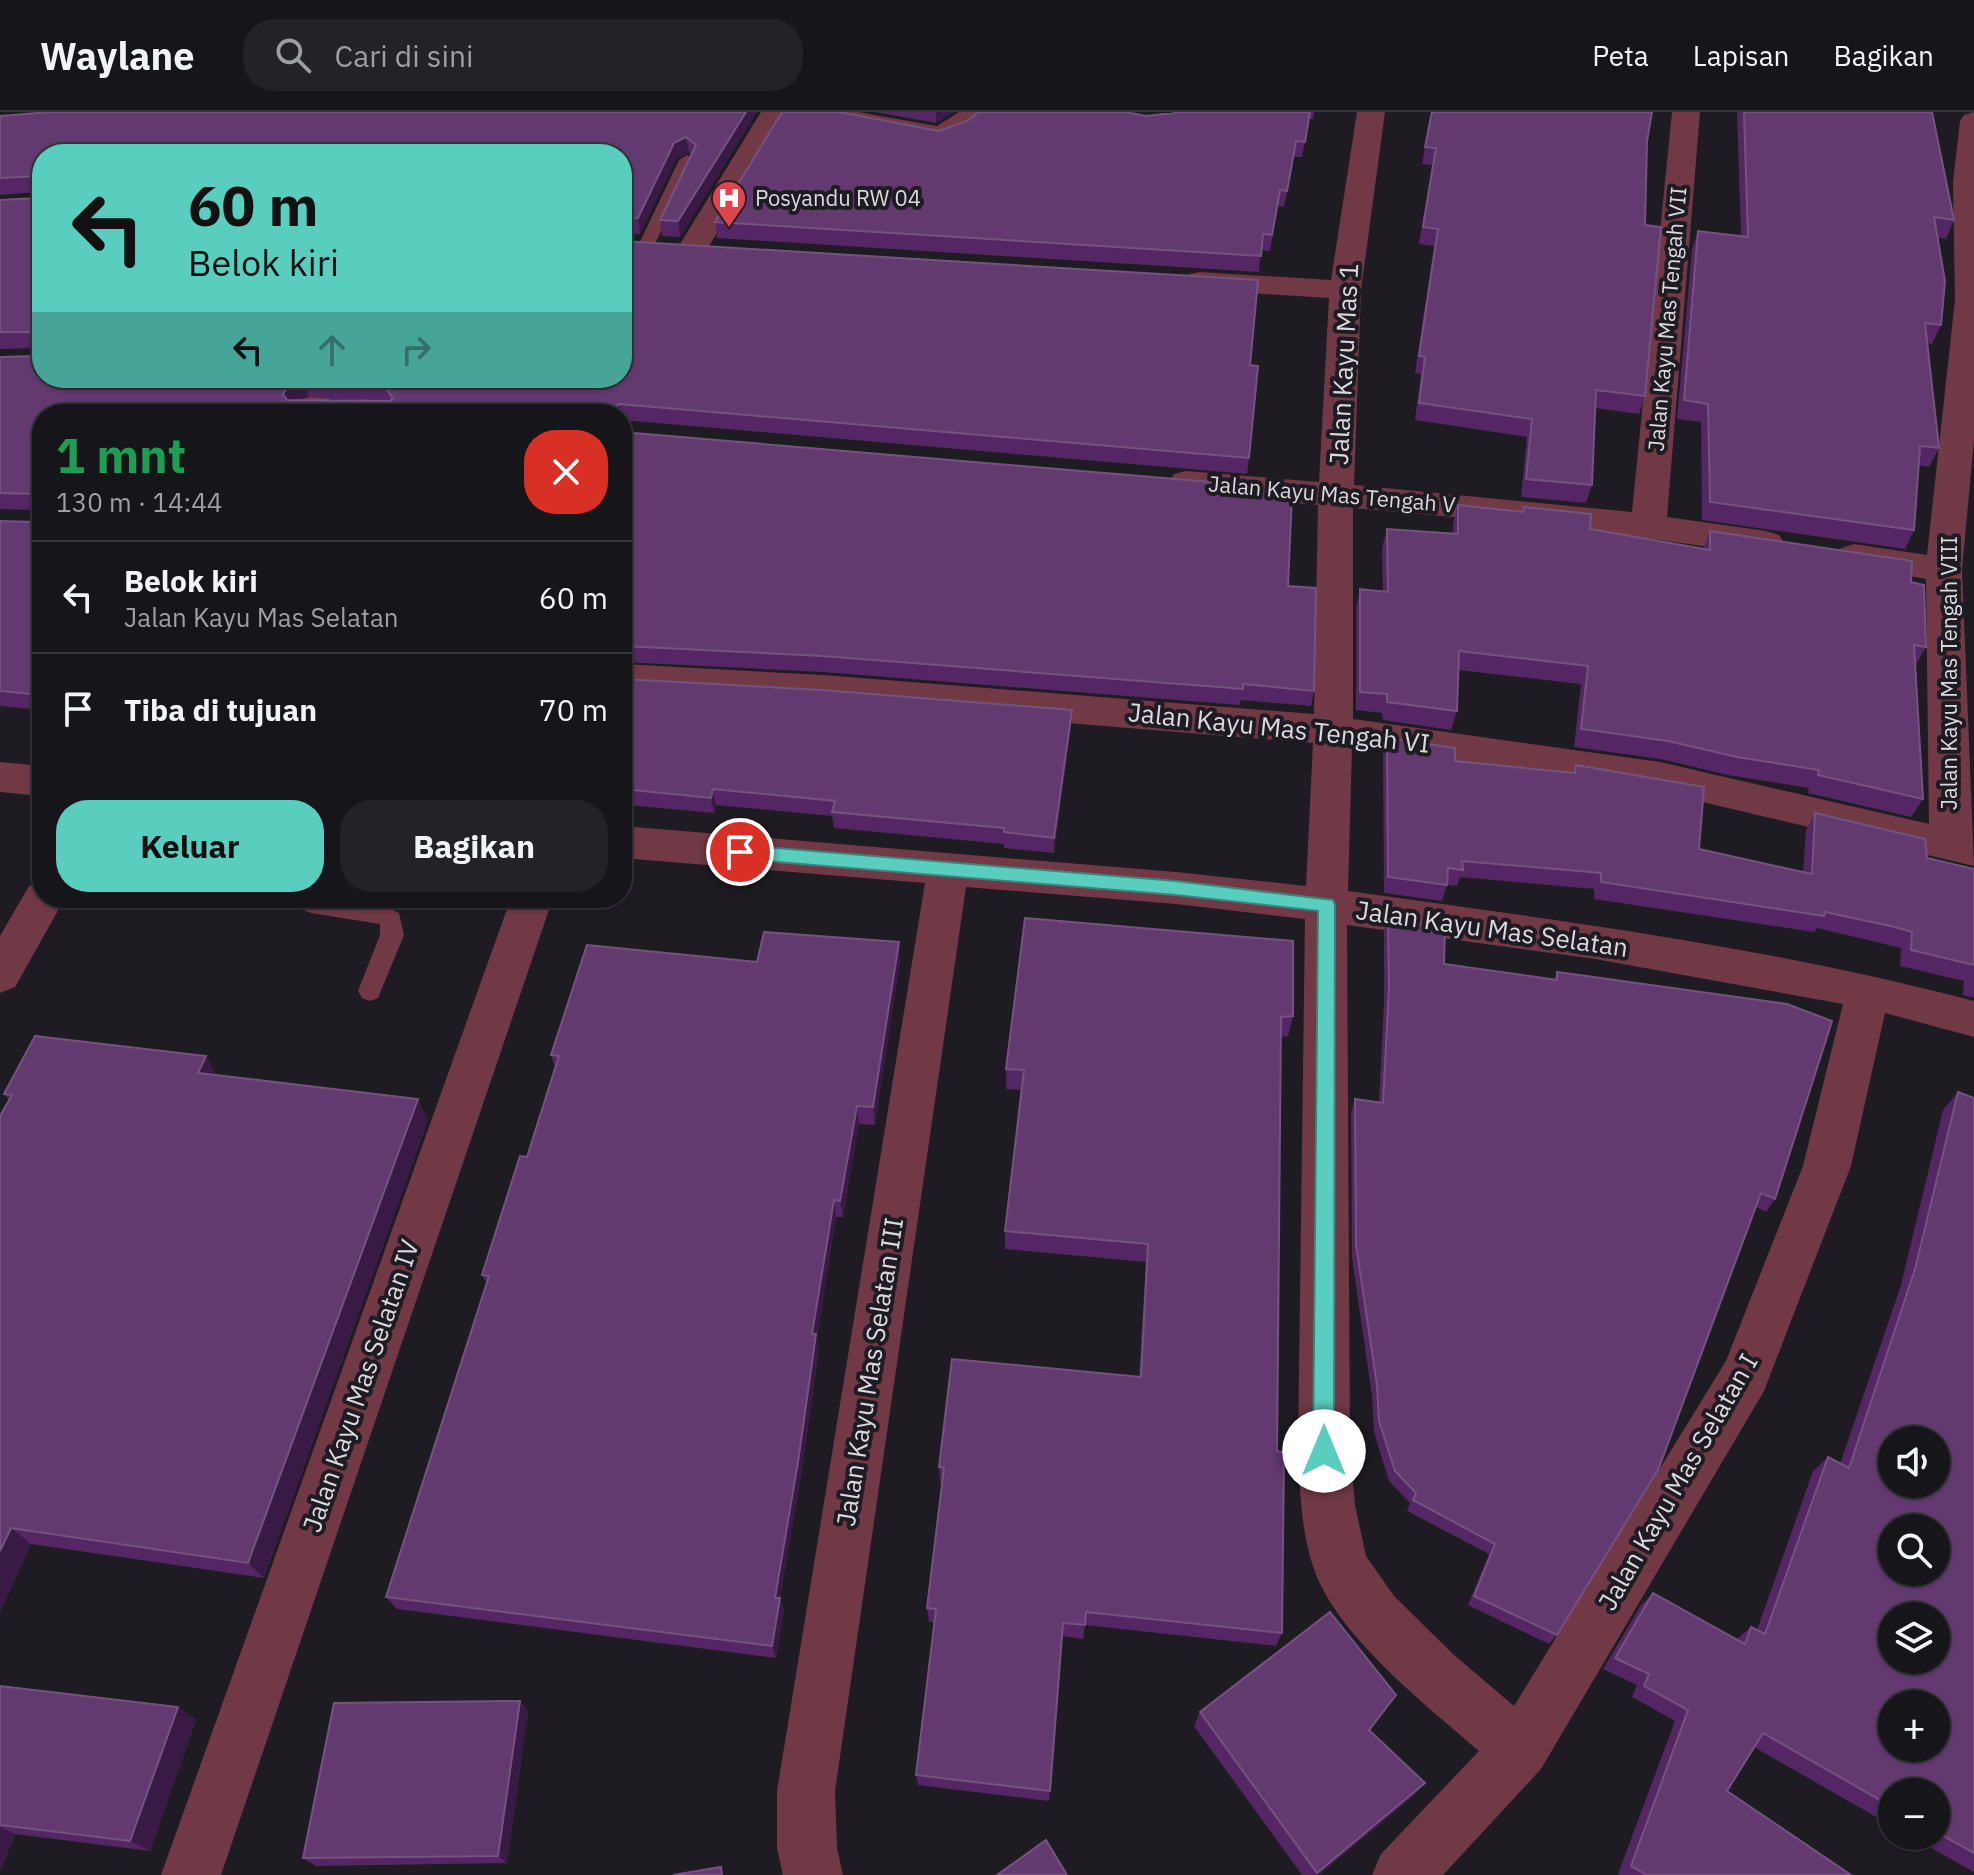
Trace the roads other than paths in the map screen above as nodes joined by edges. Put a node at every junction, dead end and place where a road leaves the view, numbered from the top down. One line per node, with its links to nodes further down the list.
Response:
1 (775, 112): 9 (street)
2 (810, 112): 3 (street)
3 (977, 112)
4 (1371, 112): 12 (street, Jalan Kayu Mas 1)
5 (1686, 112): 15 (street, Jalan Kayu Mas Tengah VII)
6 (1974, 121): 16 (street, Jalan Kayu Mas Tengah VIII)
7 (687, 160): 8 (lane)
8 (634, 245): 9 (street)
9 (692, 249): 10 (street)
10 (724, 251)
11 (1177, 280): 12 (street)
12 (1345, 290): 14 (street, Jalan Kayu Mas 1)
13 (1150, 478): 14 (street, Jalan Kayu Mas Tengah V)
14 (1336, 493): 15 (street, Jalan Kayu Mas Tengah V); 18 (street, Jalan Kayu Mas 1)
15 (1648, 526): 16 (street, Jalan Kayu Mas Tengah V)
16 (1944, 570): 22 (street, Jalan Kayu Mas Tengah VIII)
17 (632, 679): 18 (street, Jalan Kayu Mas Tengah VI)
18 (1333, 730): 22 (street, Jalan Kayu Mas Tengah VI); 24 (street, Jalan Kayu Mas 1)
19 (0, 777): 20 (street)
20 (32, 780)
21 (632, 843): 23 (street, Jalan Kayu Mas Selatan)
22 (1962, 847)
23 (948, 870): 24 (street, Jalan Kayu Mas Selatan); 34 (street, Jalan Kayu Mas Selatan III)
24 (1326, 905): 30 (street, Jalan Kayu Mas Selatan); 32 (street, Jalan Kayu Mas 1)
25 (38, 908): 28 (street)
26 (341, 908): 29 (lane)
27 (529, 908): 33 (street, Jalan Kayu Mas Selatan IV)
28 (0, 975)
29 (370, 991)
30 (1868, 991): 31 (street, Jalan Kayu Mas Selatan); 32 (street, Jalan Kayu Mas Selatan I)
31 (1974, 1019)
32 (1521, 1749): 35 (street, Jalan Kayu Mas Selatan I)
33 (191, 1875)
34 (813, 1875)
35 (1402, 1875)

